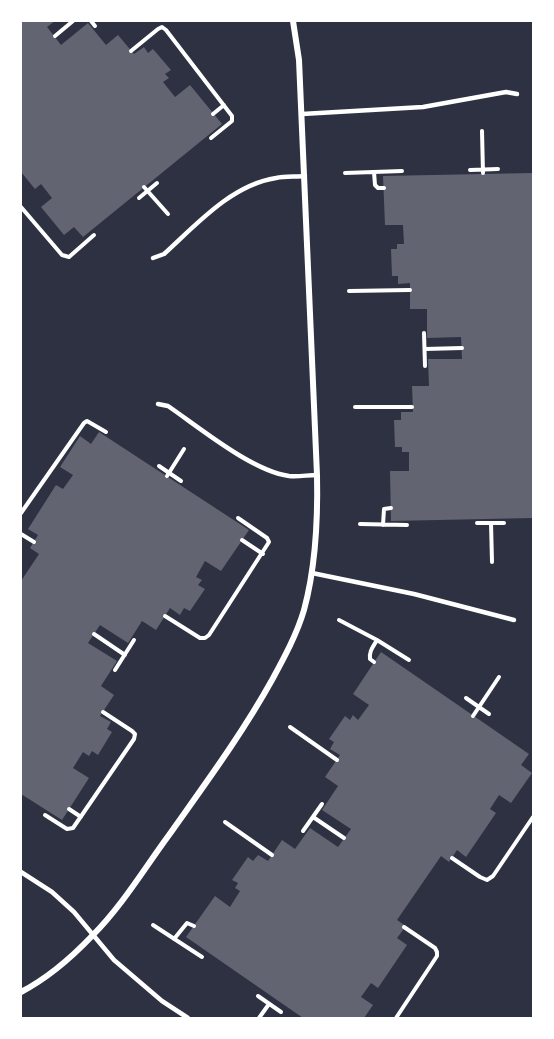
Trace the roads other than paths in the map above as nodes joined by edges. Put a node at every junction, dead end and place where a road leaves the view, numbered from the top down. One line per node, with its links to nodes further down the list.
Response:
1 (293, 21): 3 (street)
2 (517, 94): 3 (lane)
3 (302, 114): 4 (street)
4 (305, 176): 5 (lane); 7 (street)
5 (153, 258)
6 (158, 404): 7 (lane)
7 (317, 475): 8 (street)
8 (312, 573): 9 (lane); 11 (street)
9 (514, 620)
10 (21, 872): 11 (lane)
11 (94, 935): 12 (street); 13 (lane)
12 (21, 992)
13 (188, 1018)

